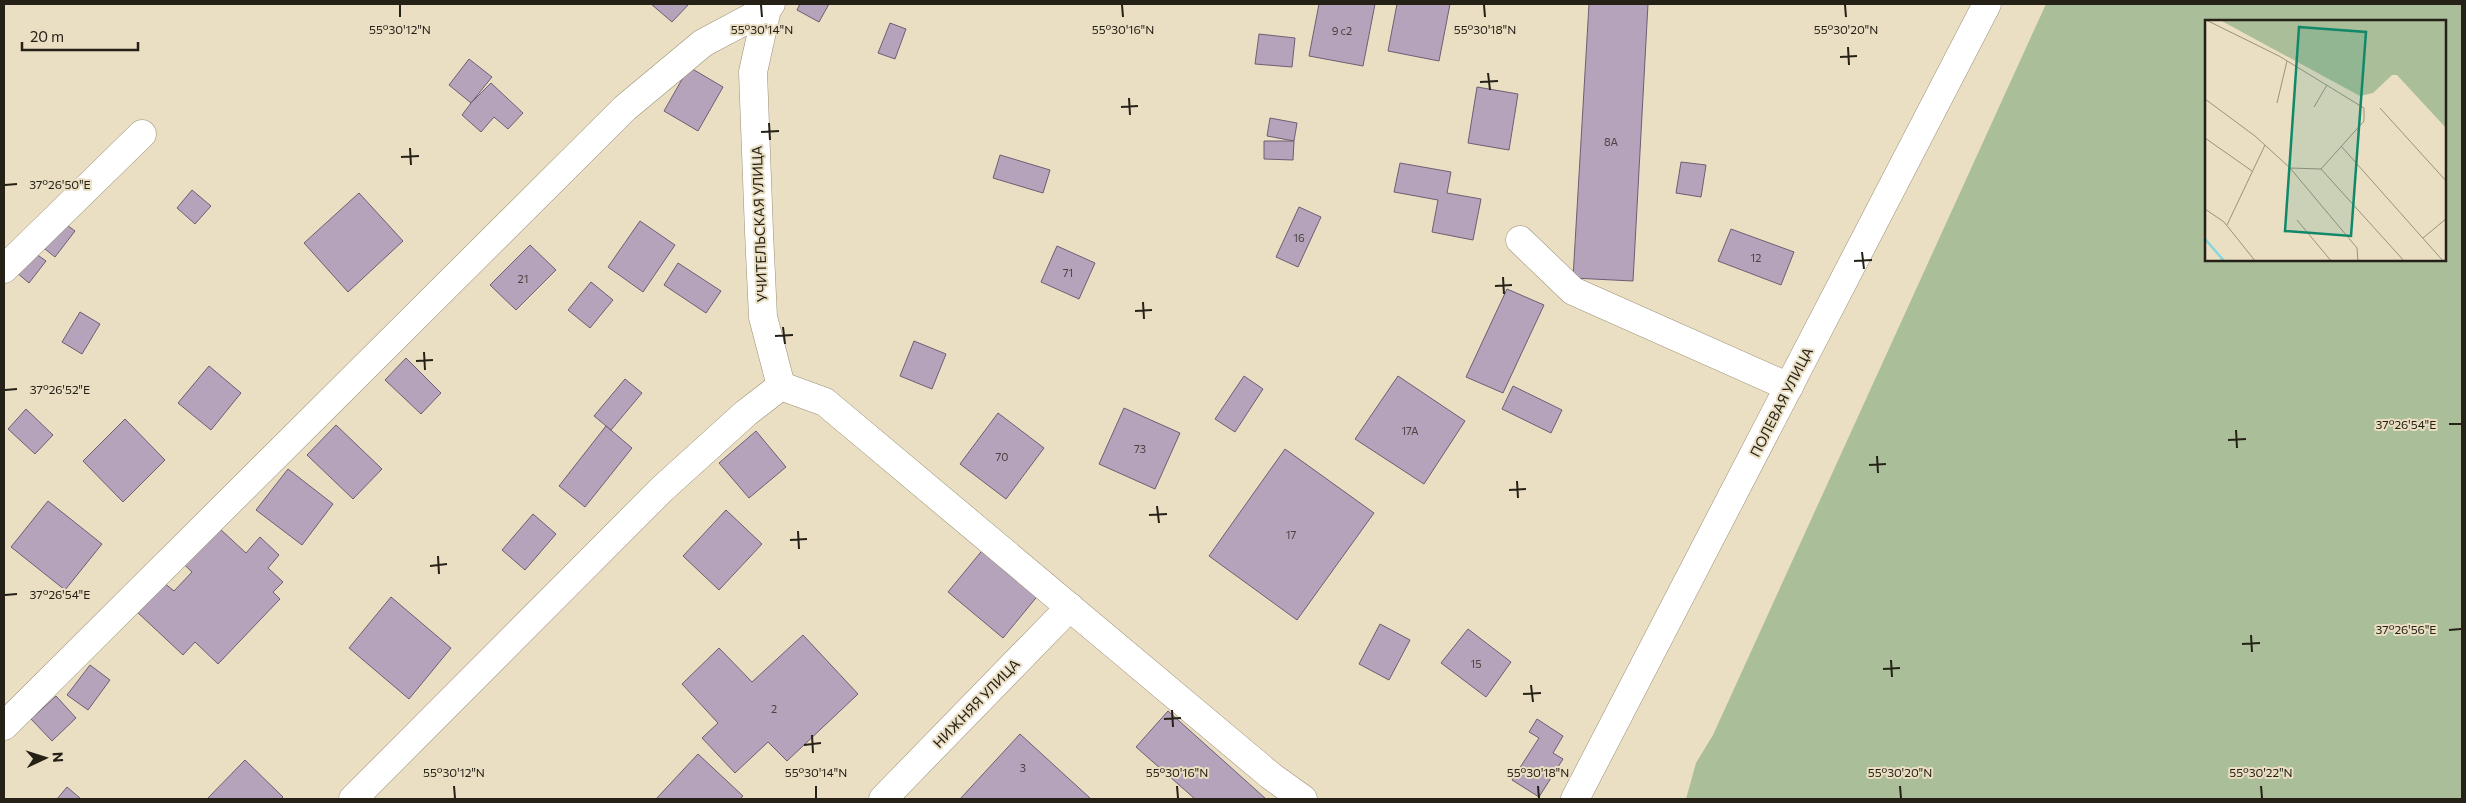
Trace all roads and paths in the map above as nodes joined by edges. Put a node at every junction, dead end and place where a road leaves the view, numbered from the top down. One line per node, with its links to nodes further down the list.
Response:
1 (1986, 4): 7 (street, ПОЛЕВАЯ УЛИЦА)
2 (769, 6): 6 (street, УЧИТЕЛЬСКАЯ УЛИЦА); 9 (street)
3 (142, 134): 5 (street)
4 (1520, 240): 7 (street)
5 (4, 269)
6 (780, 386): 8 (street); 10 (street)
7 (1789, 387): 13 (street, ПОЛЕВАЯ УЛИЦА)
8 (1070, 607): 11 (street, НИЖНЯЯ УЛИЦА); 12 (street)
9 (4, 726)
10 (353, 799)
11 (883, 799)
12 (1303, 799)
13 (1575, 799)

